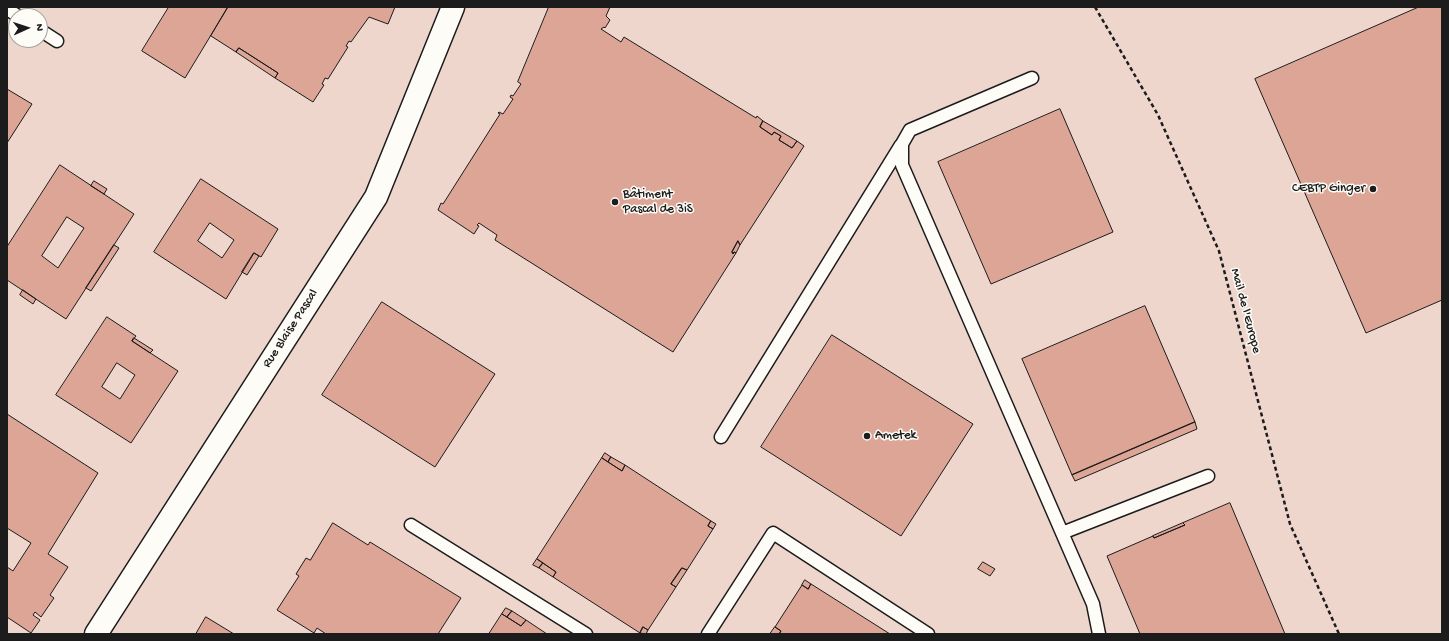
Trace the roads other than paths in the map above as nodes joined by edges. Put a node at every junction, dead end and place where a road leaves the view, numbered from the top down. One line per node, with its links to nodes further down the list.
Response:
1 (453, 7): 10 (street, Rue Blaise Pascal)
2 (48, 35): 3 (lane)
3 (57, 41)
4 (1032, 78): 5 (lane)
5 (902, 144): 6 (lane); 9 (lane)
6 (721, 437)
7 (1208, 476): 9 (lane)
8 (411, 525): 11 (lane)
9 (1062, 533): 14 (lane)
10 (96, 634)
11 (586, 634)
12 (708, 634): 13 (lane)
13 (928, 634)
14 (1099, 634)

